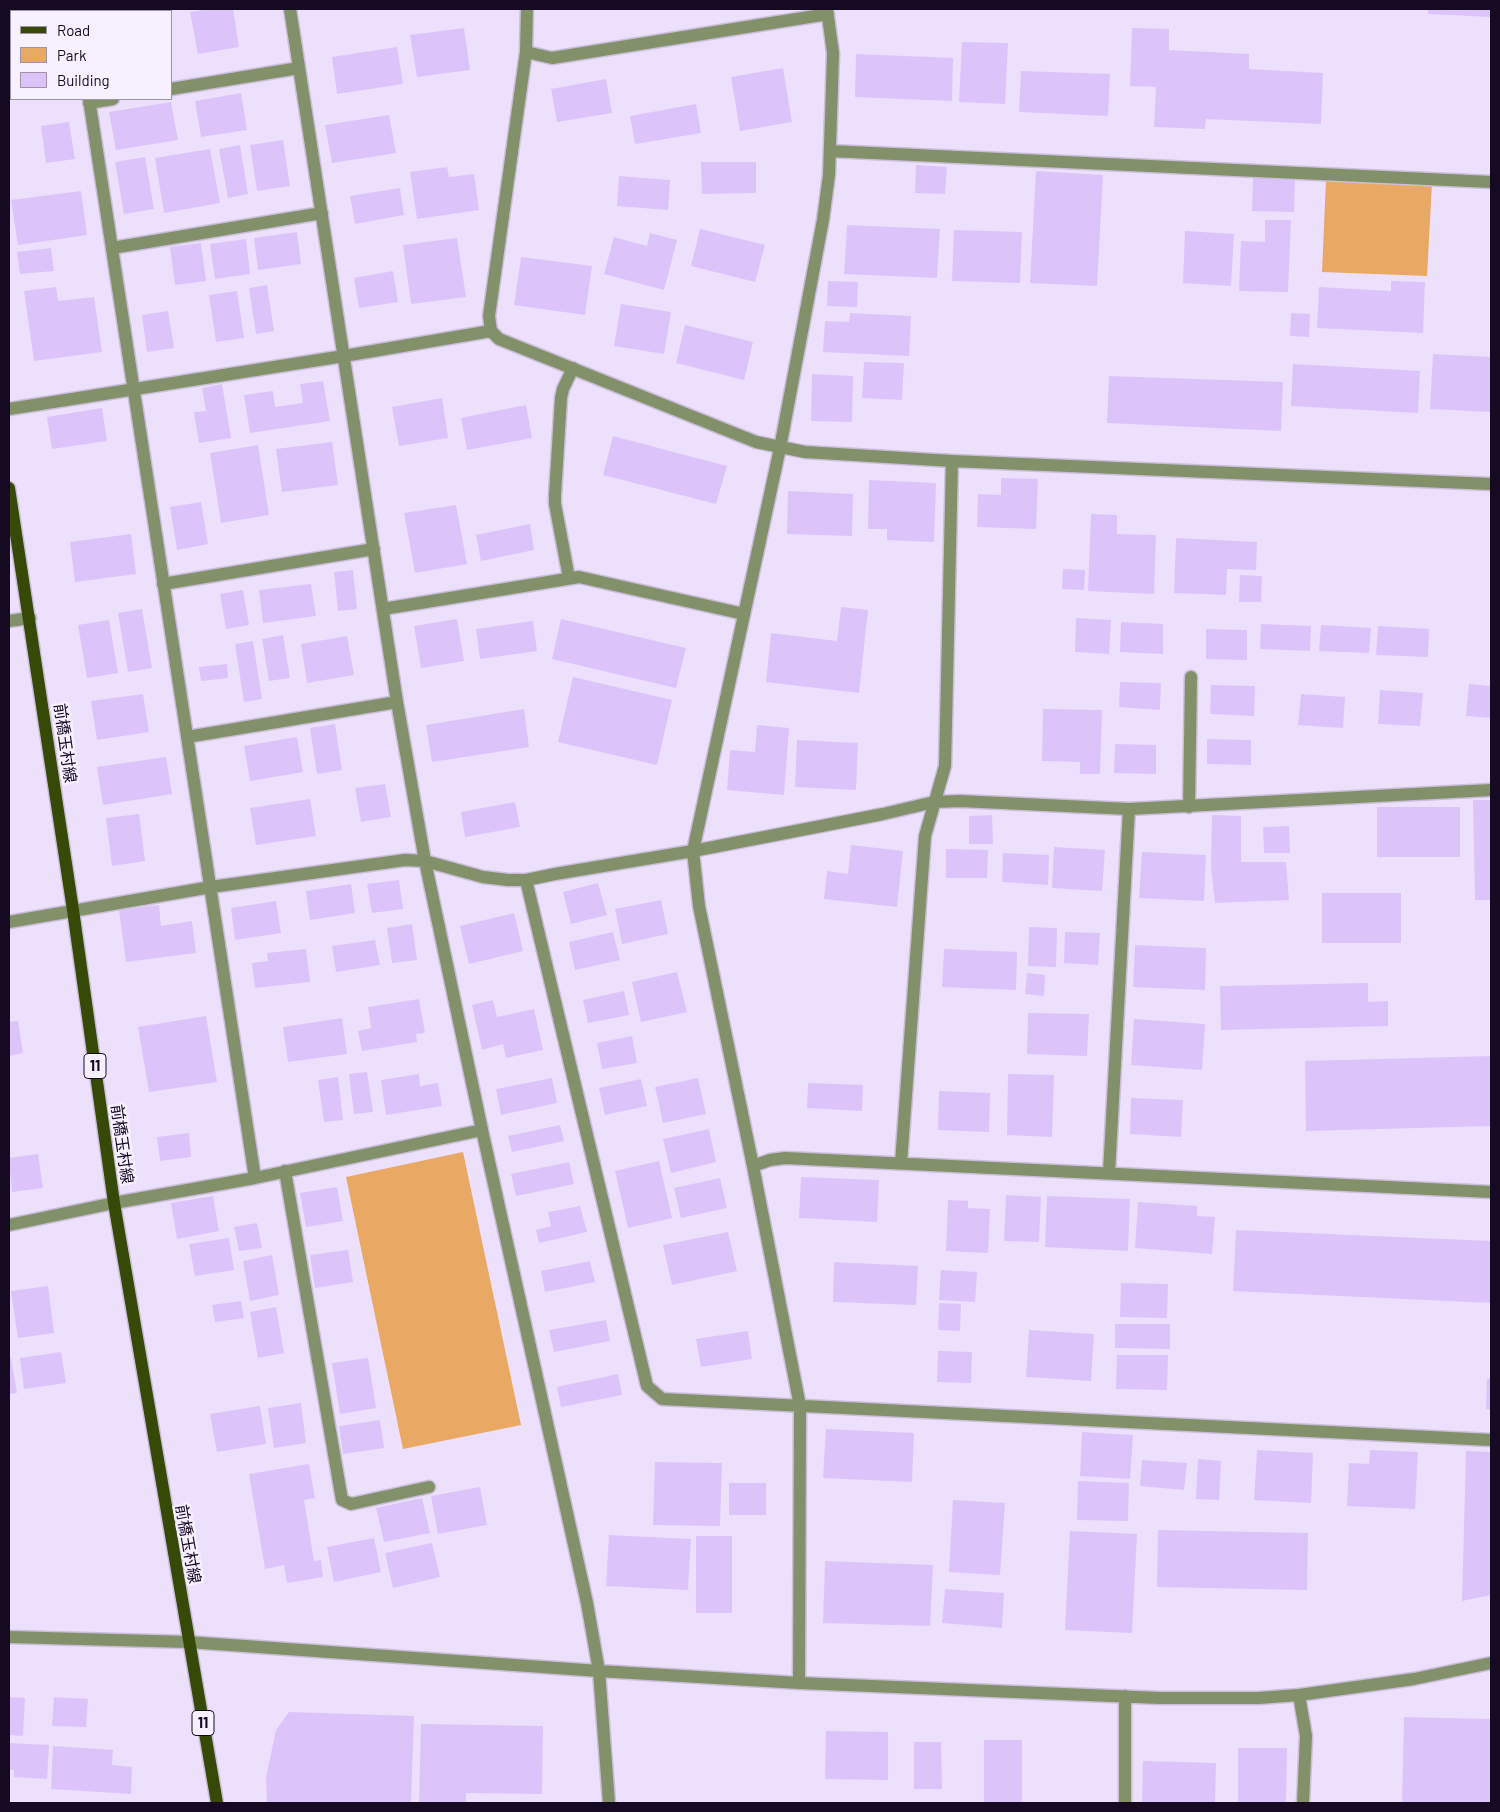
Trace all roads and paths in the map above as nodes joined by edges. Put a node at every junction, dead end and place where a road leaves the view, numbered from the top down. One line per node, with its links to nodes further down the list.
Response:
1 (290, 9): 5 (street)
2 (527, 9): 4 (street)
3 (827, 11): 4 (street); 8 (street)
4 (526, 52): 12 (street)
5 (299, 68): 6 (street); 10 (street)
6 (172, 89)
7 (89, 101): 11 (street)
8 (830, 151): 9 (street); 17 (street)
9 (1491, 182)
10 (322, 213): 11 (street); 13 (street)
11 (112, 248): 15 (street)
12 (491, 331): 13 (street); 14 (street)
13 (344, 356): 15 (street); 21 (street)
14 (573, 368): 17 (street); 22 (street)
15 (134, 389): 16 (street); 23 (street)
16 (9, 409)
17 (780, 448): 18 (street); 25 (street)
18 (952, 461): 19 (street); 32 (street)
19 (1491, 484)
20 (9, 488): 26 (main road, 前橋玉村線 / 11)
21 (374, 549): 23 (street); 24 (street)
22 (568, 578): 24 (street); 25 (street)
23 (163, 584): 30 (street)
24 (383, 609): 29 (street)
25 (744, 614): 35 (street)
26 (30, 618): 27 (street); 39 (main road, 前橋玉村線 / 11)
27 (9, 621)
28 (1191, 677): 33 (street)
29 (397, 702): 30 (street); 36 (street)
30 (187, 737): 38 (street)
31 (1491, 790): 33 (street)
32 (934, 802): 34 (street); 35 (street); 42 (street)
33 (1188, 807): 34 (street)
34 (1129, 809): 45 (street)
35 (693, 851): 37 (street); 43 (street)
36 (425, 861): 37 (street); 38 (street); 41 (street)
37 (526, 880): 50 (street)
38 (211, 887): 39 (street); 46 (street)
39 (73, 910): 40 (street); 48 (main road, 前橋玉村線 / 11)
40 (9, 922)
41 (482, 1130): 44 (street); 56 (street)
42 (901, 1163): 43 (street); 45 (street)
43 (753, 1166): 50 (street)
44 (285, 1171): 46 (street); 52 (street)
45 (1109, 1173): 47 (street)
46 (255, 1178): 48 (street)
47 (1491, 1192)
48 (114, 1203): 49 (street); 54 (main road, 前橋玉村線 / 11)
49 (9, 1225)
50 (800, 1406): 51 (street); 57 (street)
51 (1491, 1440)
52 (429, 1487)
53 (9, 1638): 54 (street)
54 (188, 1642): 56 (street); 60 (main road, 前橋玉村線 / 11)
55 (1491, 1663): 58 (street)
56 (599, 1671): 57 (street); 61 (street)
57 (799, 1683): 59 (street)
58 (1299, 1695): 59 (street); 63 (street)
59 (1125, 1696): 62 (street)
60 (217, 1803)
61 (609, 1803)
62 (1126, 1803)
63 (1304, 1803)

